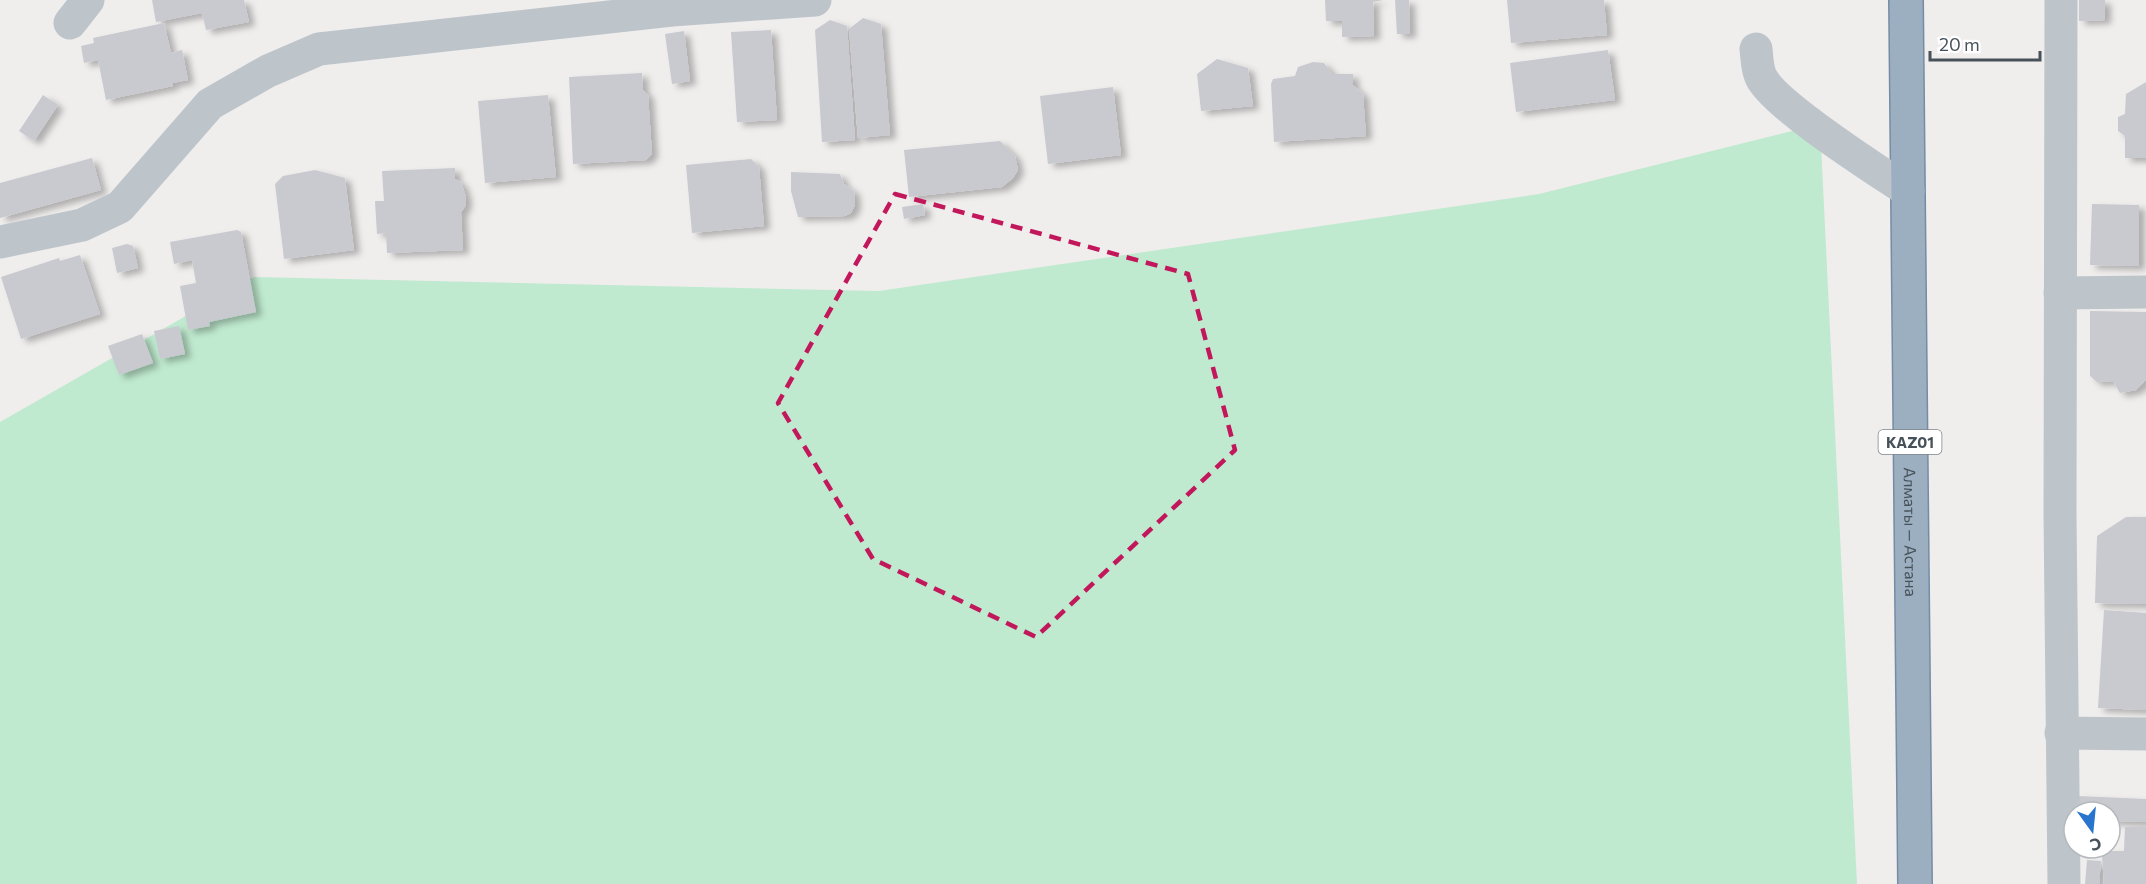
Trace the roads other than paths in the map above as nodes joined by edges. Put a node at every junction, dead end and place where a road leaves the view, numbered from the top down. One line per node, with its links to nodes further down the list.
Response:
1 (815, 0): 6 (street)
2 (1906, 0): 5 (highway, Алматы — Астана / KАZ01)
3 (2061, 0): 8 (street)
4 (1756, 49): 5 (street)
5 (1908, 190): 11 (highway, Алматы — Астана / KАZ01)
6 (0, 242)
7 (2146, 292): 8 (street)
8 (2060, 293): 9 (street)
9 (2061, 733): 10 (street); 12 (street)
10 (2146, 734)
11 (1915, 884)
12 (2064, 884)

